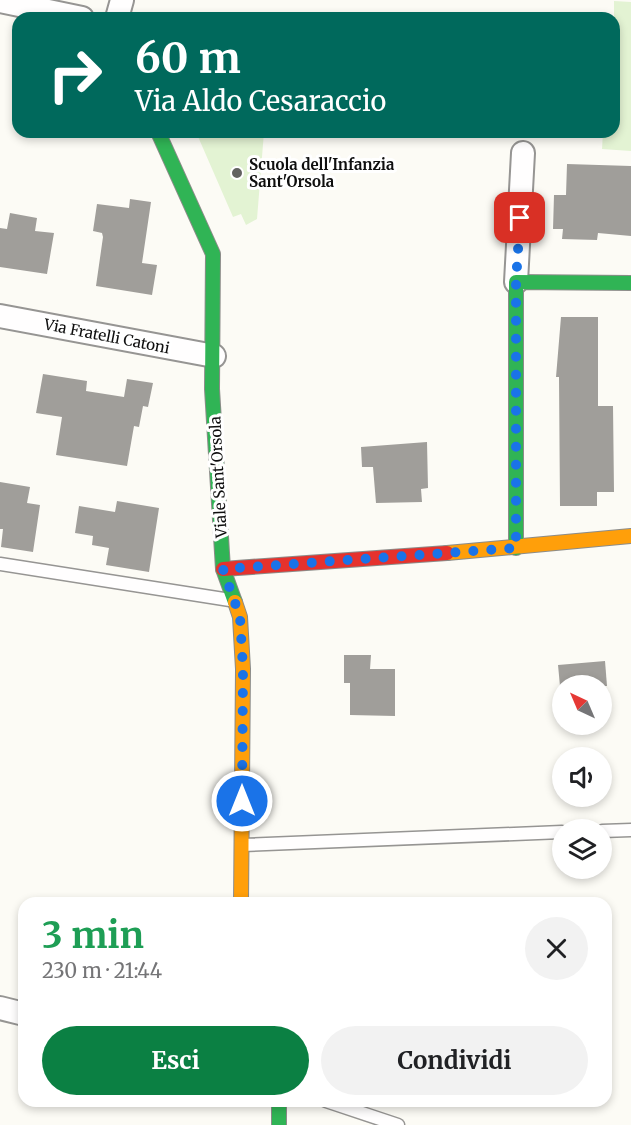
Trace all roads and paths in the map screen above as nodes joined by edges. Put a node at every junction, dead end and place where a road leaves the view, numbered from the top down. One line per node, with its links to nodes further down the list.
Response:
1 (0, 1): 2 (street)
2 (53, 12)
3 (161, 138): 8 (street, Viale Sant'Orsola)
4 (523, 153): 5 (street)
5 (516, 282): 6 (street); 10 (street)
6 (631, 283)
7 (0, 316): 8 (street, Via Fratelli Catoni)
8 (214, 356): 12 (street, Viale Sant'Orsola)
9 (631, 536): 10 (street)
10 (516, 548): 12 (street)
11 (0, 564): 13 (lane)
12 (223, 569): 13 (street, Viale Sant'Orsola)
13 (234, 601): 17 (street, Viale Sant'Orsola)
14 (631, 830): 15 (lane)
15 (612, 831)
16 (552, 832): 17 (lane)
17 (242, 844): 18 (street, Viale Sant'Orsola)
18 (241, 897)
19 (0, 1008): 20 (street)
20 (18, 1012)
21 (279, 1107): 23 (street)
22 (344, 1107): 24 (lane)
23 (279, 1125)
24 (398, 1125)

